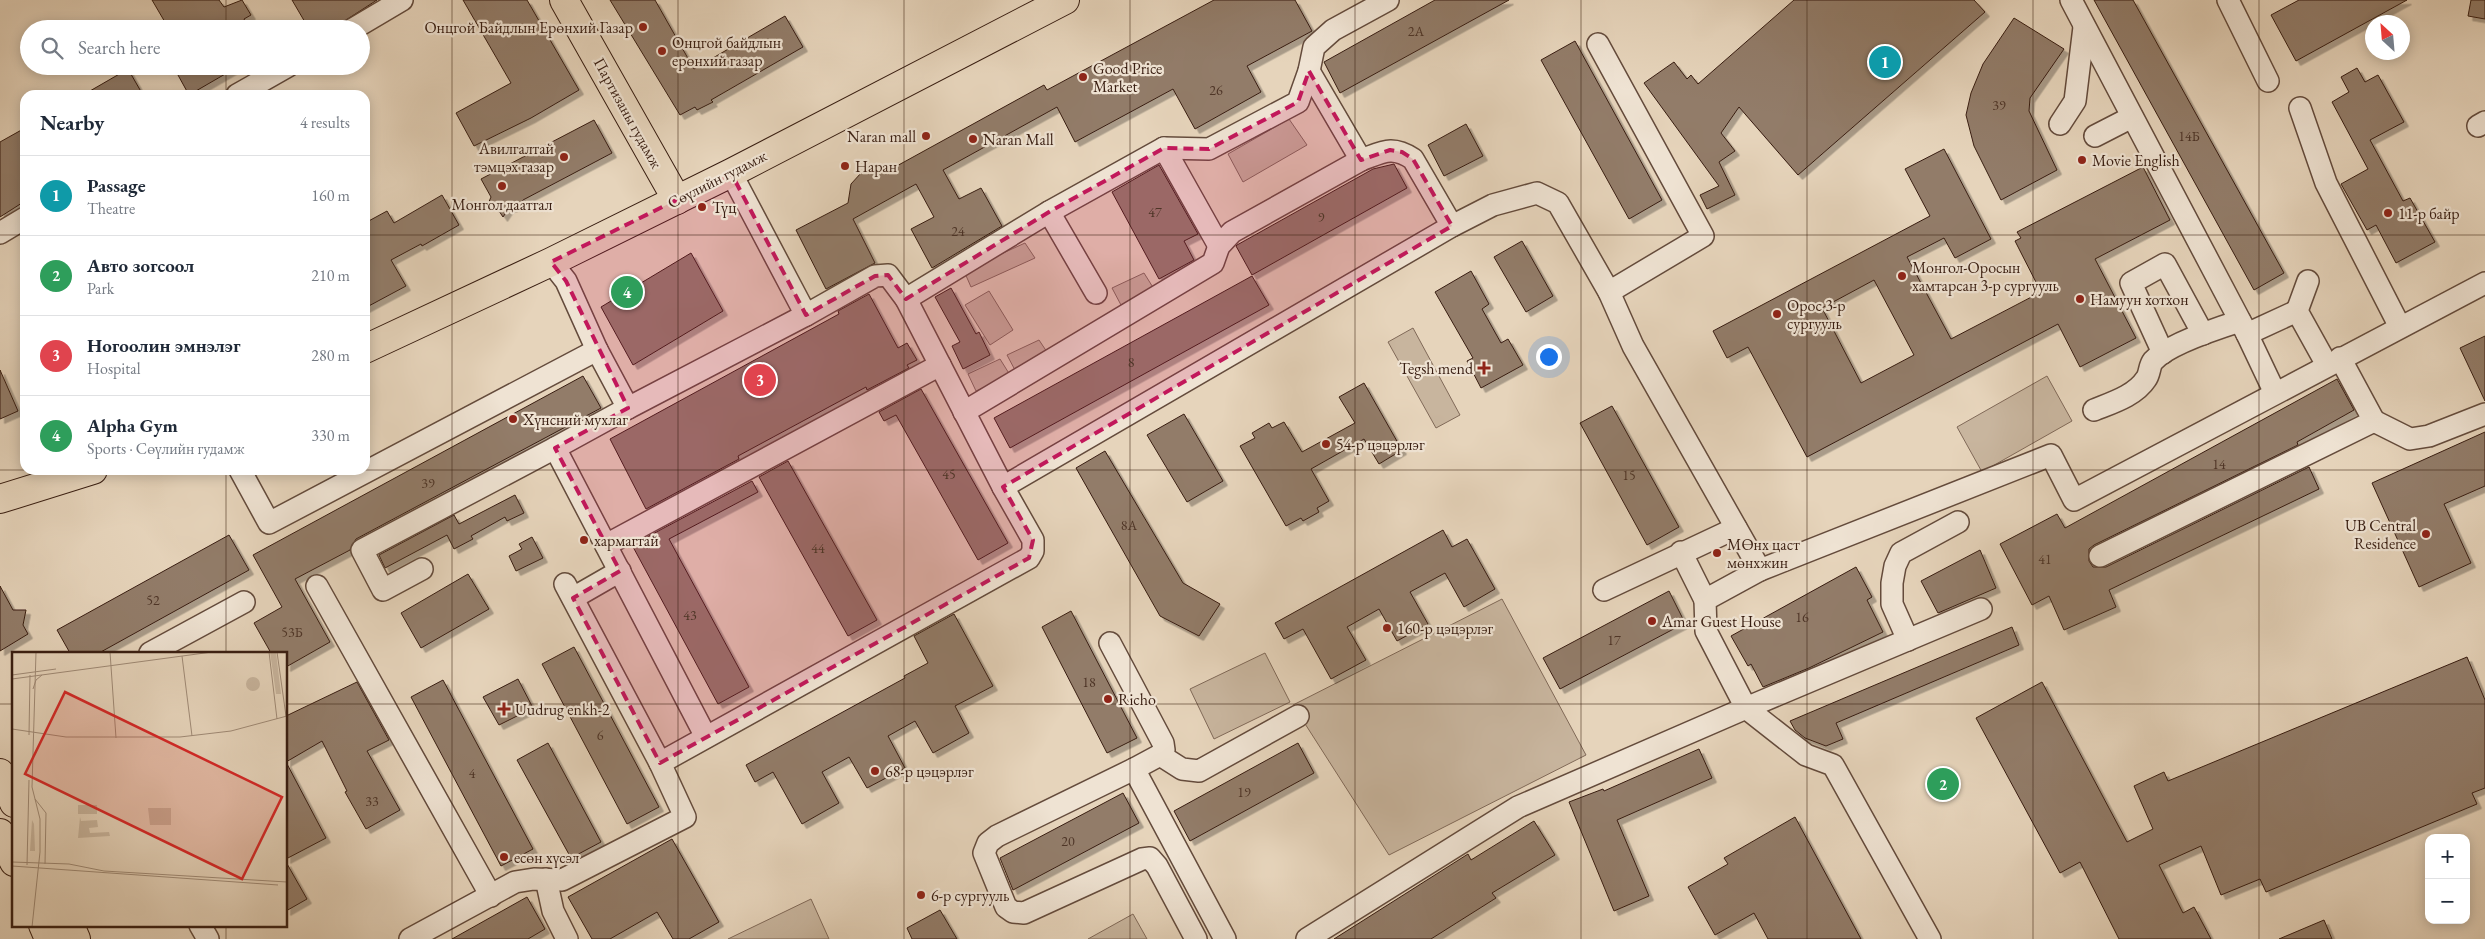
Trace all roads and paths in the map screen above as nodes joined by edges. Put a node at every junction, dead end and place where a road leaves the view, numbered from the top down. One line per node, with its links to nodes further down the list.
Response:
1 (402, 0): 7 (street)
2 (564, 0): 21 (main road, Партизаны гудамж)
3 (1065, 0): 20 (main road, Сөүлийн гудамж)
4 (1388, 0): 10 (street)
5 (2071, 0): 8 (street)
6 (2228, 0): 12 (street)
7 (368, 20)
8 (2084, 27): 15 (street); 16 (street)
9 (1598, 44): 30 (street)
10 (1309, 71): 18 (street); 19 (street)
11 (272, 75): 13 (street)
12 (2268, 81)
13 (246, 90)
14 (2300, 108): 35 (street)
15 (2132, 117): 17 (street); 36 (street)
16 (2060, 124)
17 (2095, 136)
18 (1164, 148): 22 (street); 26 (street)
19 (1361, 160): 24 (street); 26 (street)
20 (730, 173): 21 (main road, Сөүлийн гудамж); 34 (street)
21 (677, 200): 27 (main road, Сөүлийн гудамж)
22 (1049, 212): 31 (street); 32 (street)
23 (20, 221): 25 (street)
24 (1452, 226): 30 (street); 54 (street)
25 (0, 233)
26 (1219, 246): 46 (street)
27 (551, 262): 38 (main road, Сөүлийн гудамж); 39 (street)
28 (2308, 281): 33 (street)
29 (2485, 283): 35 (street)
30 (1609, 292): 57 (street)
31 (1096, 293)
32 (906, 299): 34 (street); 42 (street)
33 (2298, 311): 36 (street); 41 (street)
34 (806, 316): 44 (street)
35 (2400, 327): 41 (street)
36 (2243, 328): 37 (street); 43 (street)
37 (2203, 334): 40 (street); 40 (street)
38 (370, 347)
39 (597, 350): 44 (street); 50 (street)
40 (2164, 353): 45 (street)
41 (2334, 361): 43 (street); 48 (street)
42 (940, 364): 46 (street); 58 (street)
43 (2275, 393): 62 (street)
44 (628, 408): 49 (street)
45 (2094, 410)
46 (964, 412): 54 (street)
47 (2485, 414): 48 (street)
48 (2374, 421): 60 (street)
49 (555, 448): 58 (street); 61 (street)
50 (370, 470)
51 (77, 475): 55 (main road)
52 (243, 475): 53 (street)
53 (360, 475)
54 (1003, 487): 74 (street)
55 (0, 499)
56 (1958, 522): 69 (street)
57 (1736, 528): 59 (street); 62 (street)
58 (606, 545): 63 (street)
59 (1680, 552): 65 (street); 66 (street)
60 (2100, 556)
61 (422, 570)
62 (1760, 570): 66 (street)
63 (620, 571): 74 (street); 76 (street)
64 (317, 586): 83 (street)
65 (1604, 590)
66 (1705, 600): 72 (street)
67 (244, 602): 71 (street)
68 (1982, 610): 69 (street)
69 (1908, 640): 72 (street)
70 (1110, 643): 75 (street)
71 (152, 652)
72 (1746, 708): 94 (street); 95 (street)
73 (1298, 716): 75 (street)
74 (706, 737): 76 (street)
75 (1160, 755): 77 (street)
76 (660, 763): 82 (street)
77 (1134, 769): 92 (street); 93 (street)
78 (0, 774): 79 (main road)
79 (12, 799)
80 (0, 833): 81 (main road)
81 (12, 858)
82 (546, 879): 83 (street); 91 (street)
83 (491, 896): 90 (street)
84 (43, 926): 87 (main road)
85 (70, 926): 88 (main road)
86 (201, 926): 89 (street)
87 (49, 939)
88 (76, 939)
89 (208, 939)
90 (410, 939)
91 (568, 939)
92 (1196, 939)
93 (1225, 939)
94 (1307, 939)
95 (1930, 939)

